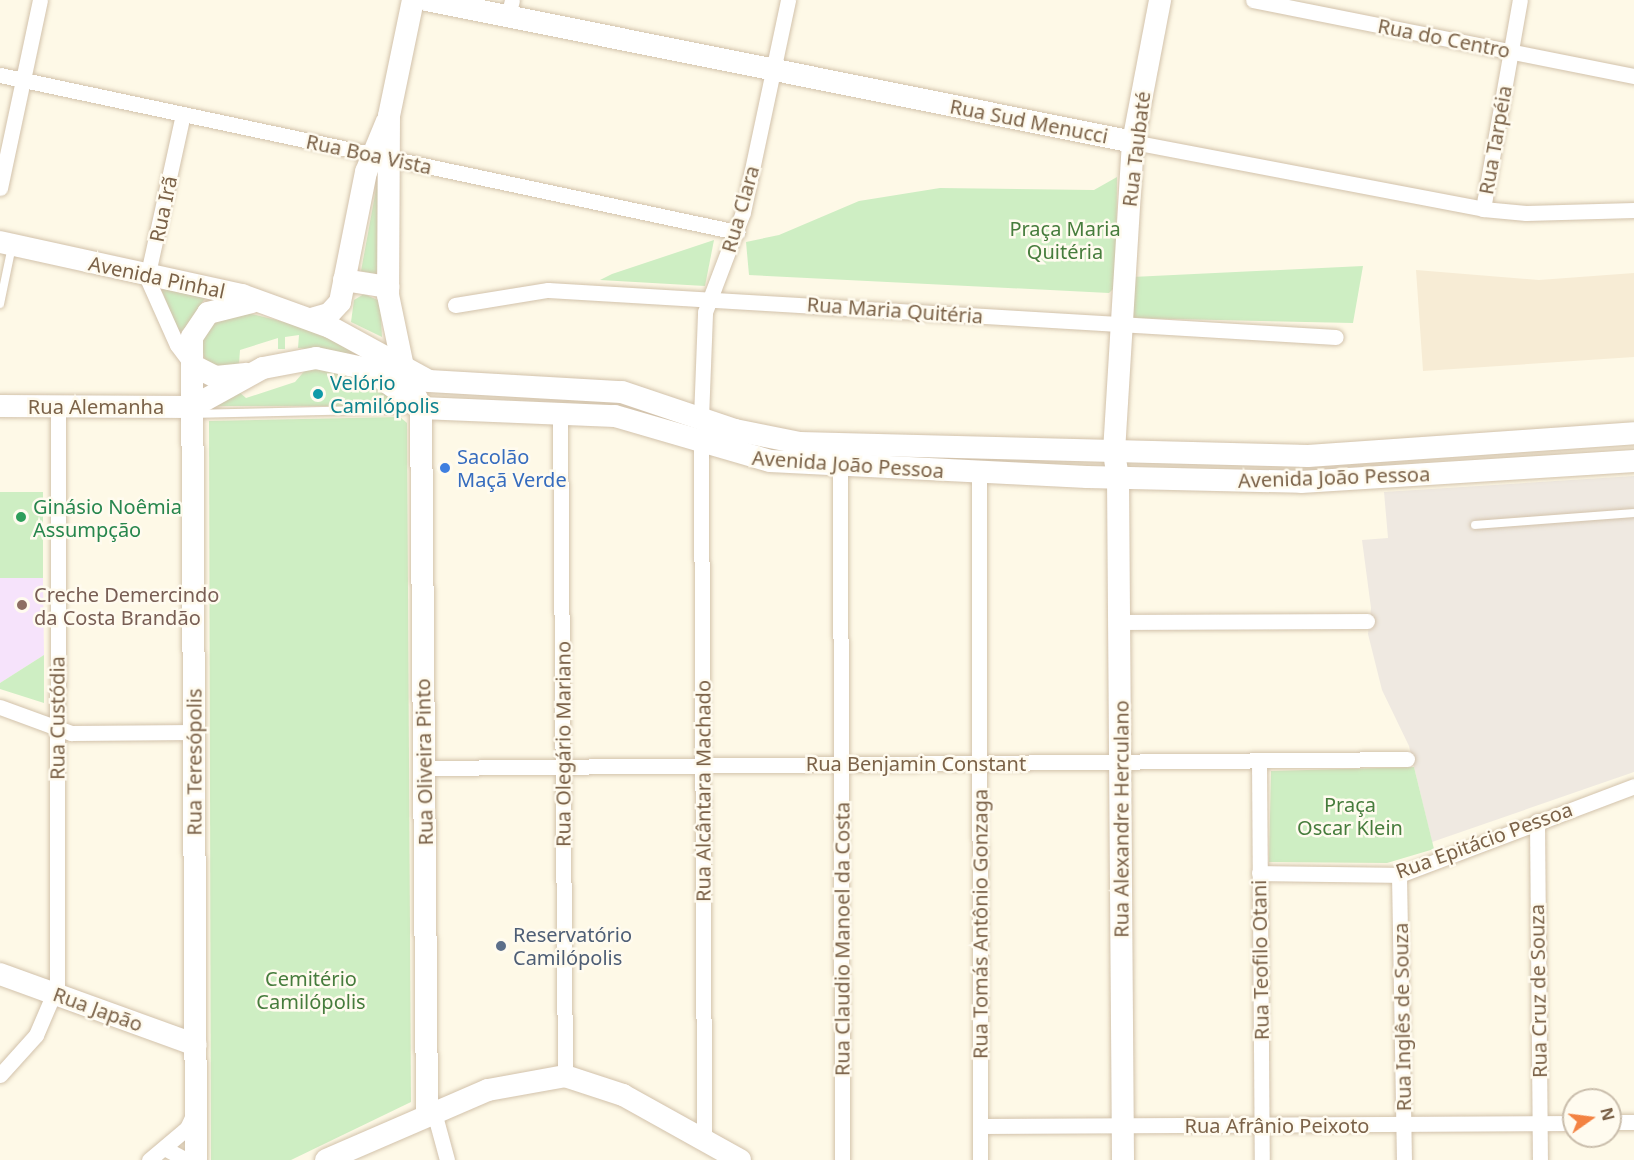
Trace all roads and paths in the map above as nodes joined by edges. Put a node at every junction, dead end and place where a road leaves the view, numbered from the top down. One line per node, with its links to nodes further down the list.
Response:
1 (40, 0): 13 (street)
2 (413, 0): 16 (main road)
3 (427, 0): 8 (main road, Rua Sud Menucci)
4 (788, 0): 10 (street, Rua Clara)
5 (1160, 0): 15 (main road, Rua Taubaté)
6 (1253, 0): 9 (street, Rua do Centro)
7 (1520, 0): 9 (street, Rua Tarpéia)
8 (510, 8): 10 (main road, Rua Sud Menucci)
9 (1511, 51): 12 (street, Rua do Centro); 18 (street, Rua Tarpéia)
10 (773, 70): 15 (main road, Rua Sud Menucci); 20 (street, Rua Clara)
11 (0, 75): 13 (street, Rua Boa Vista)
12 (1634, 75)
13 (23, 80): 14 (street, Rua Boa Vista); 17 (street)
14 (183, 114): 16 (street, Rua Boa Vista); 22 (street, Rua Irã)
15 (1133, 142): 18 (street, Rua Sud Menucci); 30 (main road, Rua Taubaté)
16 (381, 157): 20 (street, Rua Boa Vista); 23 (main road); 24 (main road)
17 (0, 188)
18 (1483, 208): 19 (street, Rua Sud Menucci)
19 (1634, 210)
20 (737, 232): 25 (street, Rua Clara)
21 (6, 243): 22 (main road, Avenida Pinhal); 27 (lane)
22 (147, 278): 26 (main road, Avenida Pinhal); 32 (street)
23 (344, 280): 24 (main road); 29 (main road)
24 (388, 287): 33 (main road)
25 (710, 298): 28 (street, Rua Maria Quitéria); 30 (street, Rua Maria Quitéria); 40 (street, Rua Clara)
26 (254, 302): 29 (main road, Avenida Pinhal); 32 (main road, Rua Teresópolis)
27 (0, 304)
28 (455, 305)
29 (311, 319): 33 (main road, Avenida Pinhal)
30 (1119, 325): 31 (street, Rua Maria Quitéria); 43 (main road, Rua Taubaté)
31 (1336, 337)
32 (192, 365): 34 (main road); 38 (main road, Rua Teresópolis)
33 (403, 367): 37 (main road); 40 (main road, Avenida João Pessoa)
34 (250, 374): 37 (main road); 38 (main road)
35 (0, 406): 36 (main road, Rua Alemanha)
36 (58, 407): 38 (main road, Rua Alemanha); 53 (street, Rua Custódia)
37 (421, 408): 38 (lane); 39 (main road, Avenida João Pessoa); 62 (main road, Rua Oliveira Pinto)
38 (192, 410): 54 (main road, Rua Teresópolis)
39 (560, 413): 42 (main road, Avenida João Pessoa); 61 (street, Rua Olegário Mariano)
40 (701, 418): 43 (main road, Avenida João Pessoa)
41 (1634, 433): 43 (main road, Avenida João Pessoa)
42 (701, 443): 45 (main road, Avenida João Pessoa); 60 (street, Rua Alcântara Machado)
43 (1114, 452): 47 (main road, Rua Taubaté)
44 (1634, 461): 47 (main road, Avenida João Pessoa)
45 (840, 465): 46 (main road, Avenida João Pessoa); 59 (street, Rua Claudio Manoel da Costa)
46 (979, 472): 47 (main road, Avenida João Pessoa); 58 (street, Rua Tomás Antônio Gonzaga)
47 (1118, 478): 51 (main road, Rua Alexandre Herculano)
48 (1634, 513): 49 (lane)
49 (1475, 525)
50 (1367, 621): 51 (street)
51 (1119, 622): 57 (main road, Rua Alexandre Herculano)
52 (0, 707): 53 (street)
53 (56, 727): 54 (street); 68 (street, Rua Custódia)
54 (194, 732): 69 (main road, Rua Teresópolis)
55 (1407, 759): 56 (street, Rua Benjamin Constant)
56 (1259, 760): 57 (street, Rua Benjamin Constant); 65 (street, Rua Teofilo Otani)
57 (1120, 762): 58 (street, Rua Benjamin Constant); 78 (main road, Rua Alexandre Herculano)
58 (980, 763): 59 (street, Rua Benjamin Constant); 77 (street, Rua Tomás Antônio Gonzaga)
59 (842, 764): 60 (street, Rua Benjamin Constant); 88 (street, Rua Claudio Manoel da Costa)
60 (702, 765): 61 (street, Rua Benjamin Constant); 80 (street, Rua Alcântara Machado)
61 (563, 766): 62 (street, Rua Benjamin Constant); 71 (street, Rua Olegário Mariano)
62 (424, 768): 73 (main road, Rua Oliveira Pinto)
63 (1634, 786): 64 (street, Rua Epitácio Pessoa)
64 (1537, 821): 66 (street, Rua Epitácio Pessoa); 74 (street, Rua Cruz de Souza)
65 (1260, 873): 66 (street, Rua Epitácio Pessoa); 79 (street, Rua Teofilo Otani)
66 (1399, 875): 76 (street, Rua Inglês de Souza)
67 (0, 974): 68 (main road, Rua Japão)
68 (55, 993): 69 (main road, Rua Japão); 70 (street)
69 (196, 1045): 72 (main road, Rua Teresópolis)
70 (0, 1075)
71 (565, 1076): 73 (main road); 80 (main road)
72 (196, 1109): 81 (street); 84 (main road, Rua Teresópolis)
73 (431, 1114): 85 (main road); 86 (street)
74 (1539, 1123): 75 (street, Rua Afrânio Peixoto); 76 (street, Rua Afrânio Peixoto); 93 (street, Rua Cruz de Souza)
75 (1562, 1123)
76 (1404, 1124): 79 (street, Rua Afrânio Peixoto); 92 (street, Rua Inglês de Souza)
77 (980, 1126): 78 (street, Rua Afrânio Peixoto); 89 (street, Rua Tomás Antônio Gonzaga)
78 (1123, 1126): 79 (street, Rua Afrânio Peixoto); 90 (main road, Rua Alexandre Herculano)
79 (1262, 1126): 91 (street, Rua Teofilo Otani)
80 (704, 1140): 87 (main road)
81 (166, 1149): 82 (street); 83 (street)
82 (149, 1160)
83 (187, 1160)
84 (196, 1160)
85 (327, 1160)
86 (447, 1160)
87 (741, 1160)
88 (842, 1160)
89 (980, 1160)
90 (1123, 1160)
91 (1262, 1160)
92 (1404, 1160)
93 (1540, 1160)

